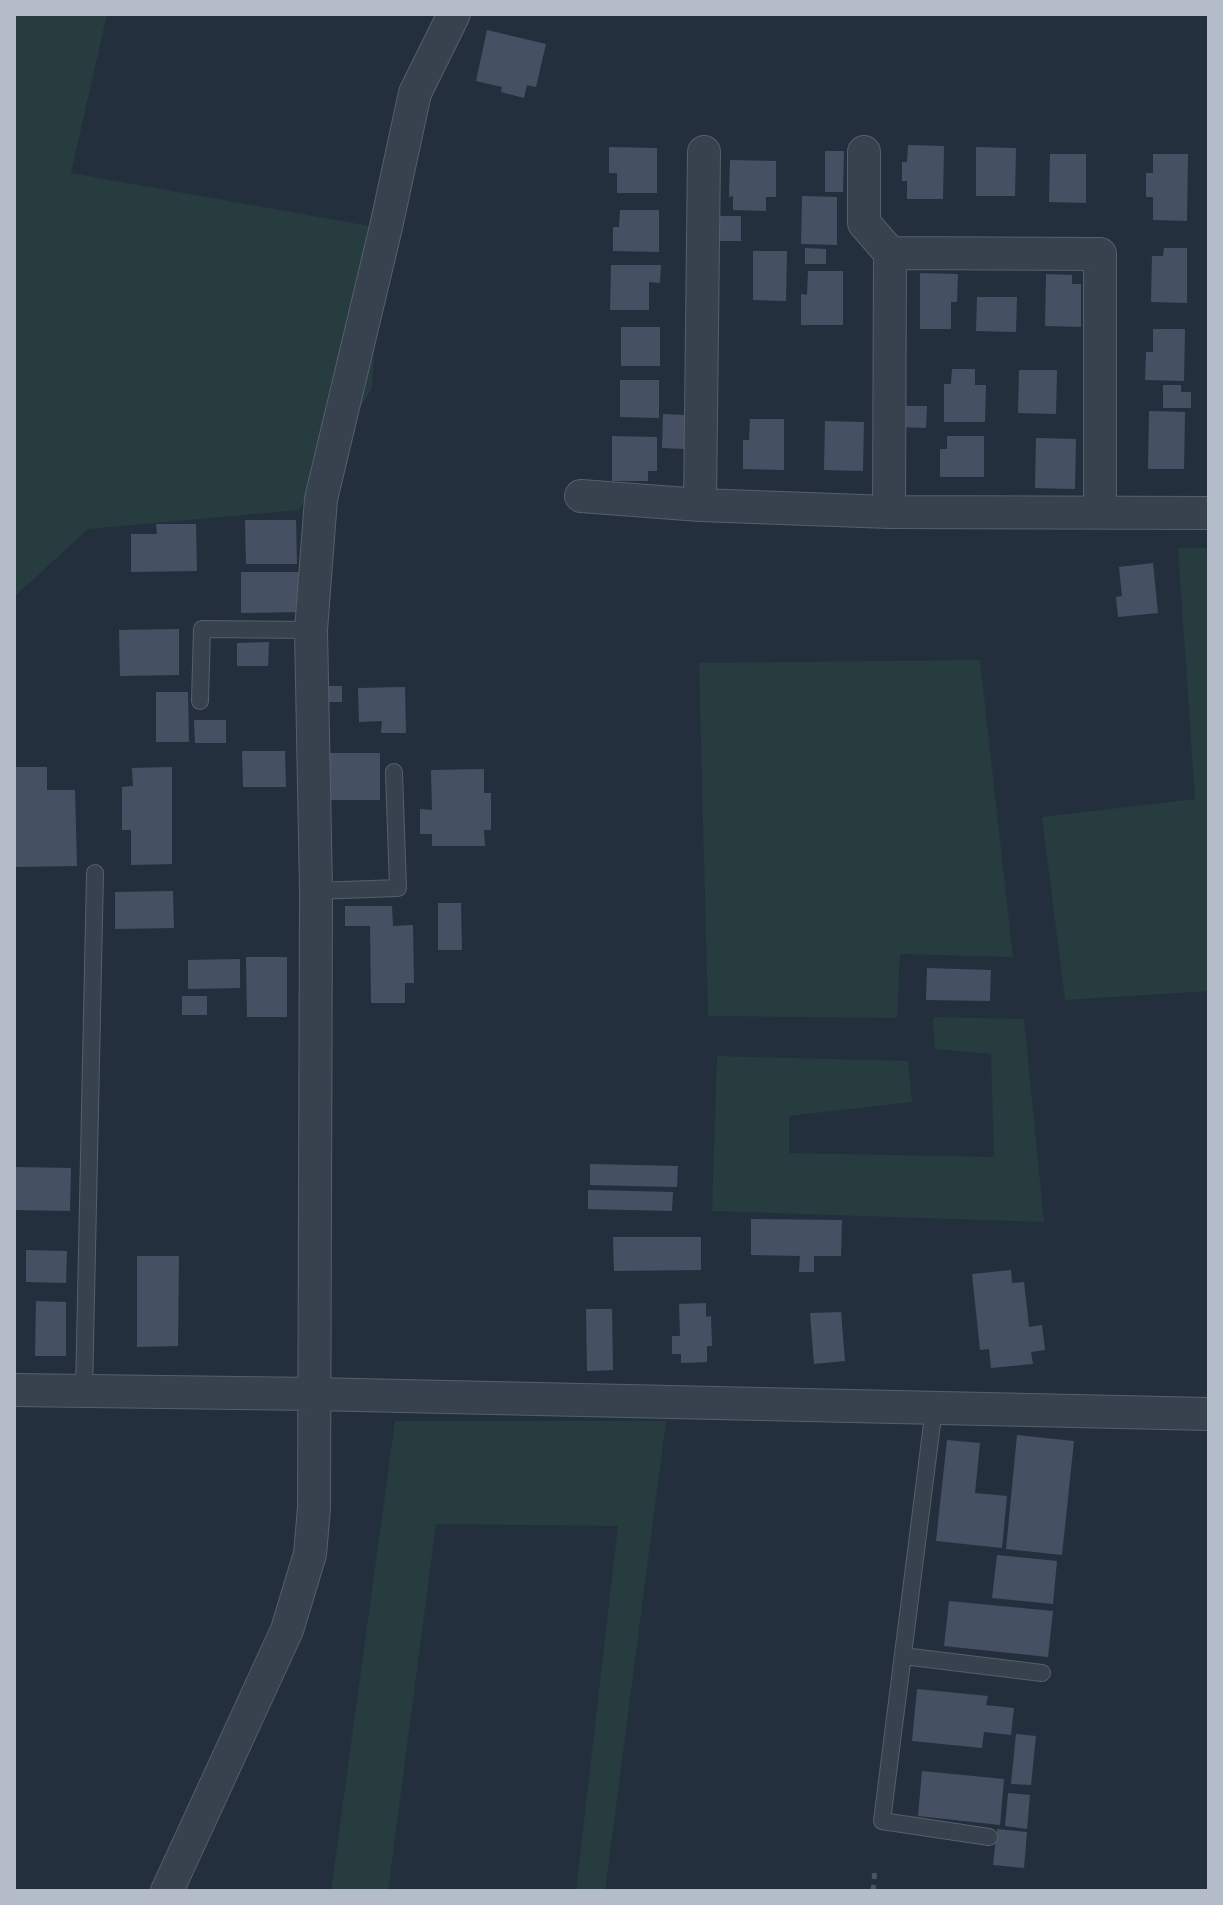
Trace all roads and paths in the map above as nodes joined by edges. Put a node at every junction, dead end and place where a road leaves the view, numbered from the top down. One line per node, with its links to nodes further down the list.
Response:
1 (454, 14): 10 (street)
2 (704, 152): 6 (street)
3 (864, 152): 4 (street)
4 (890, 253): 7 (street); 8 (street)
5 (581, 496): 6 (street)
6 (700, 505): 8 (street)
7 (1100, 511): 8 (street); 9 (street)
8 (889, 512)
9 (1209, 513)
10 (311, 630): 11 (lane); 14 (street)
11 (200, 701)
12 (394, 772): 14 (lane)
13 (95, 873): 16 (lane)
14 (316, 891): 17 (street)
15 (14, 1390): 16 (street)
16 (84, 1392): 17 (street)
17 (313, 1394): 18 (street); 24 (street)
18 (934, 1408): 19 (street); 20 (lane)
19 (1209, 1414)
20 (903, 1656): 21 (lane); 22 (lane)
21 (1042, 1673)
22 (989, 1837)
23 (875, 1870): 25 (path)
24 (167, 1891)
25 (873, 1891)

